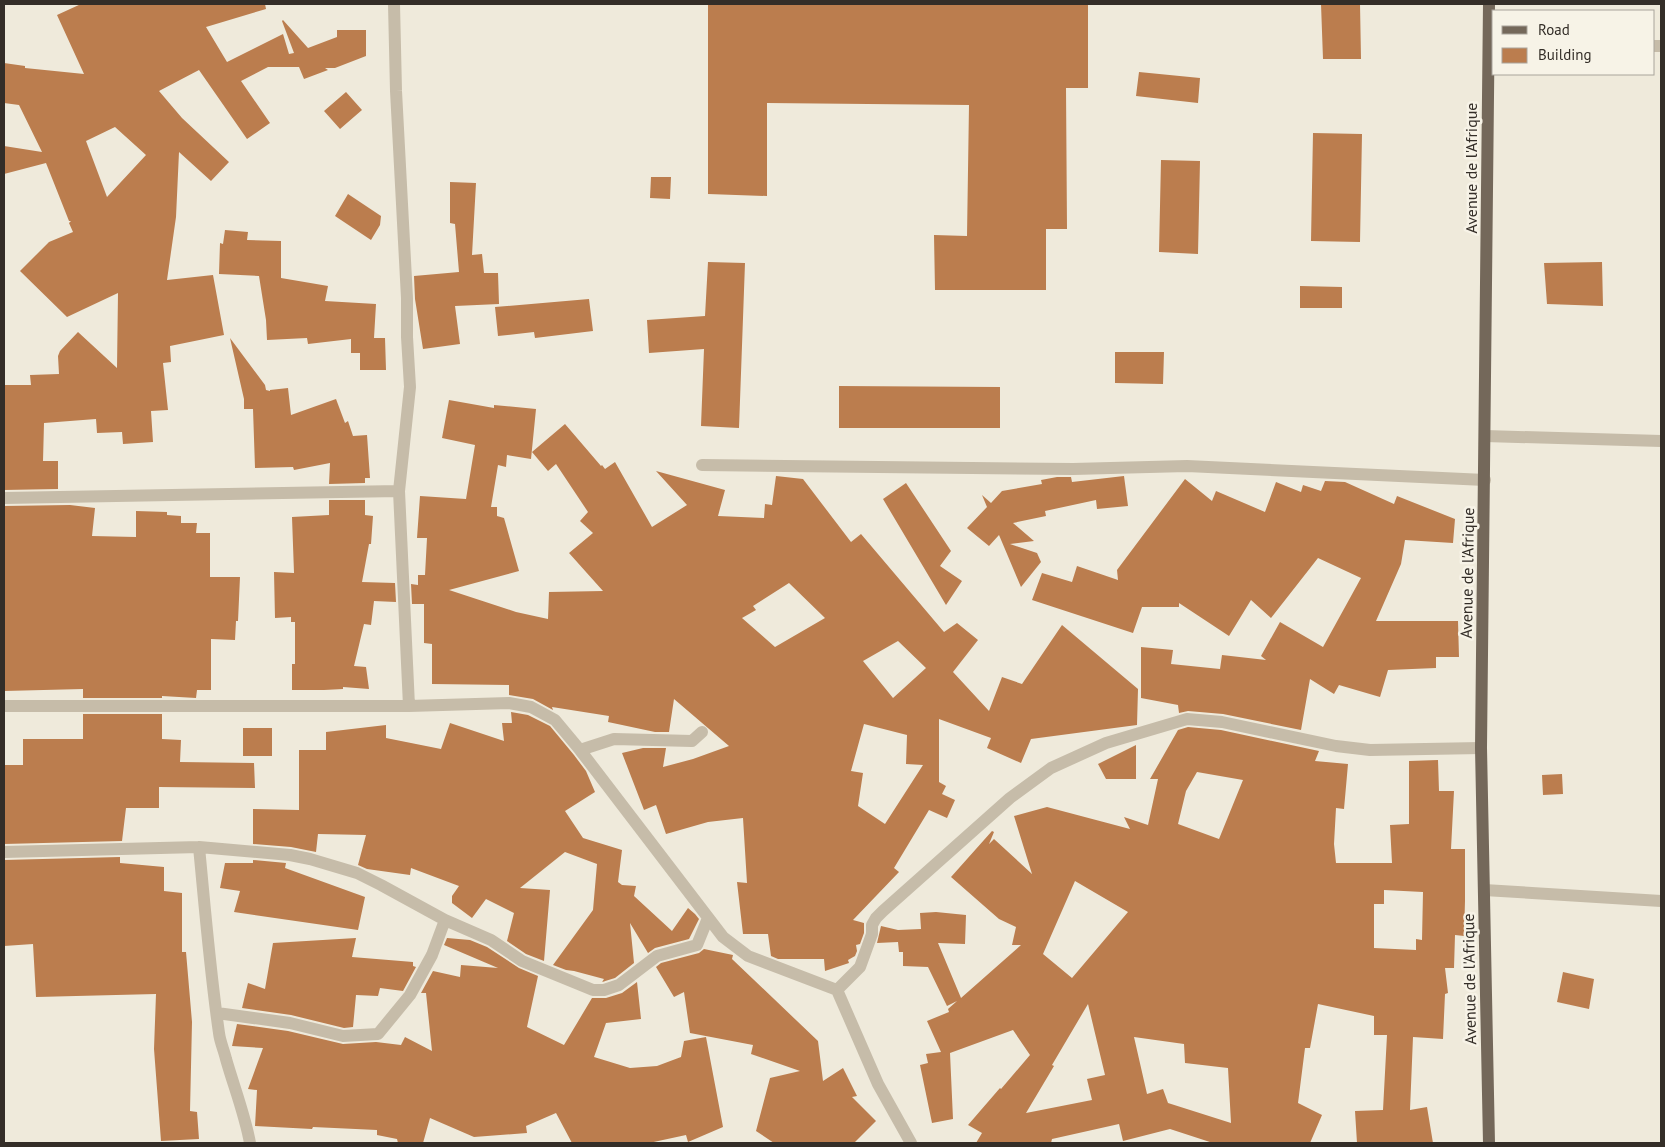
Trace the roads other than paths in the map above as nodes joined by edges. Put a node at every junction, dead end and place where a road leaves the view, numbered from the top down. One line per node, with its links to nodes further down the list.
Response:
1 (394, 4): 8 (street)
2 (1489, 4): 3 (main road, Avenue de l'Afrique)
3 (1491, 62): 4 (main road, Avenue de l'Afrique)
4 (1485, 436): 5 (street); 7 (main road, Avenue de l'Afrique)
5 (1661, 441)
6 (702, 465): 7 (street)
7 (1485, 480): 13 (main road, Avenue de l'Afrique)
8 (398, 491): 9 (street); 11 (street)
9 (4, 498)
10 (4, 706): 11 (street)
11 (409, 706): 14 (street)
12 (702, 732): 14 (street)
13 (1481, 748): 17 (main road, Avenue de l'Afrique); 21 (street)
14 (580, 750): 19 (street)
15 (199, 847): 16 (street); 20 (street); 22 (street)
16 (4, 852)
17 (1484, 890): 18 (street); 25 (main road, Avenue de l'Afrique)
18 (1661, 901)
19 (708, 918): 20 (street); 21 (street)
20 (445, 920): 22 (street)
21 (837, 990): 24 (street)
22 (218, 1013): 23 (street)
23 (250, 1143)
24 (911, 1143)
25 (1489, 1143)

